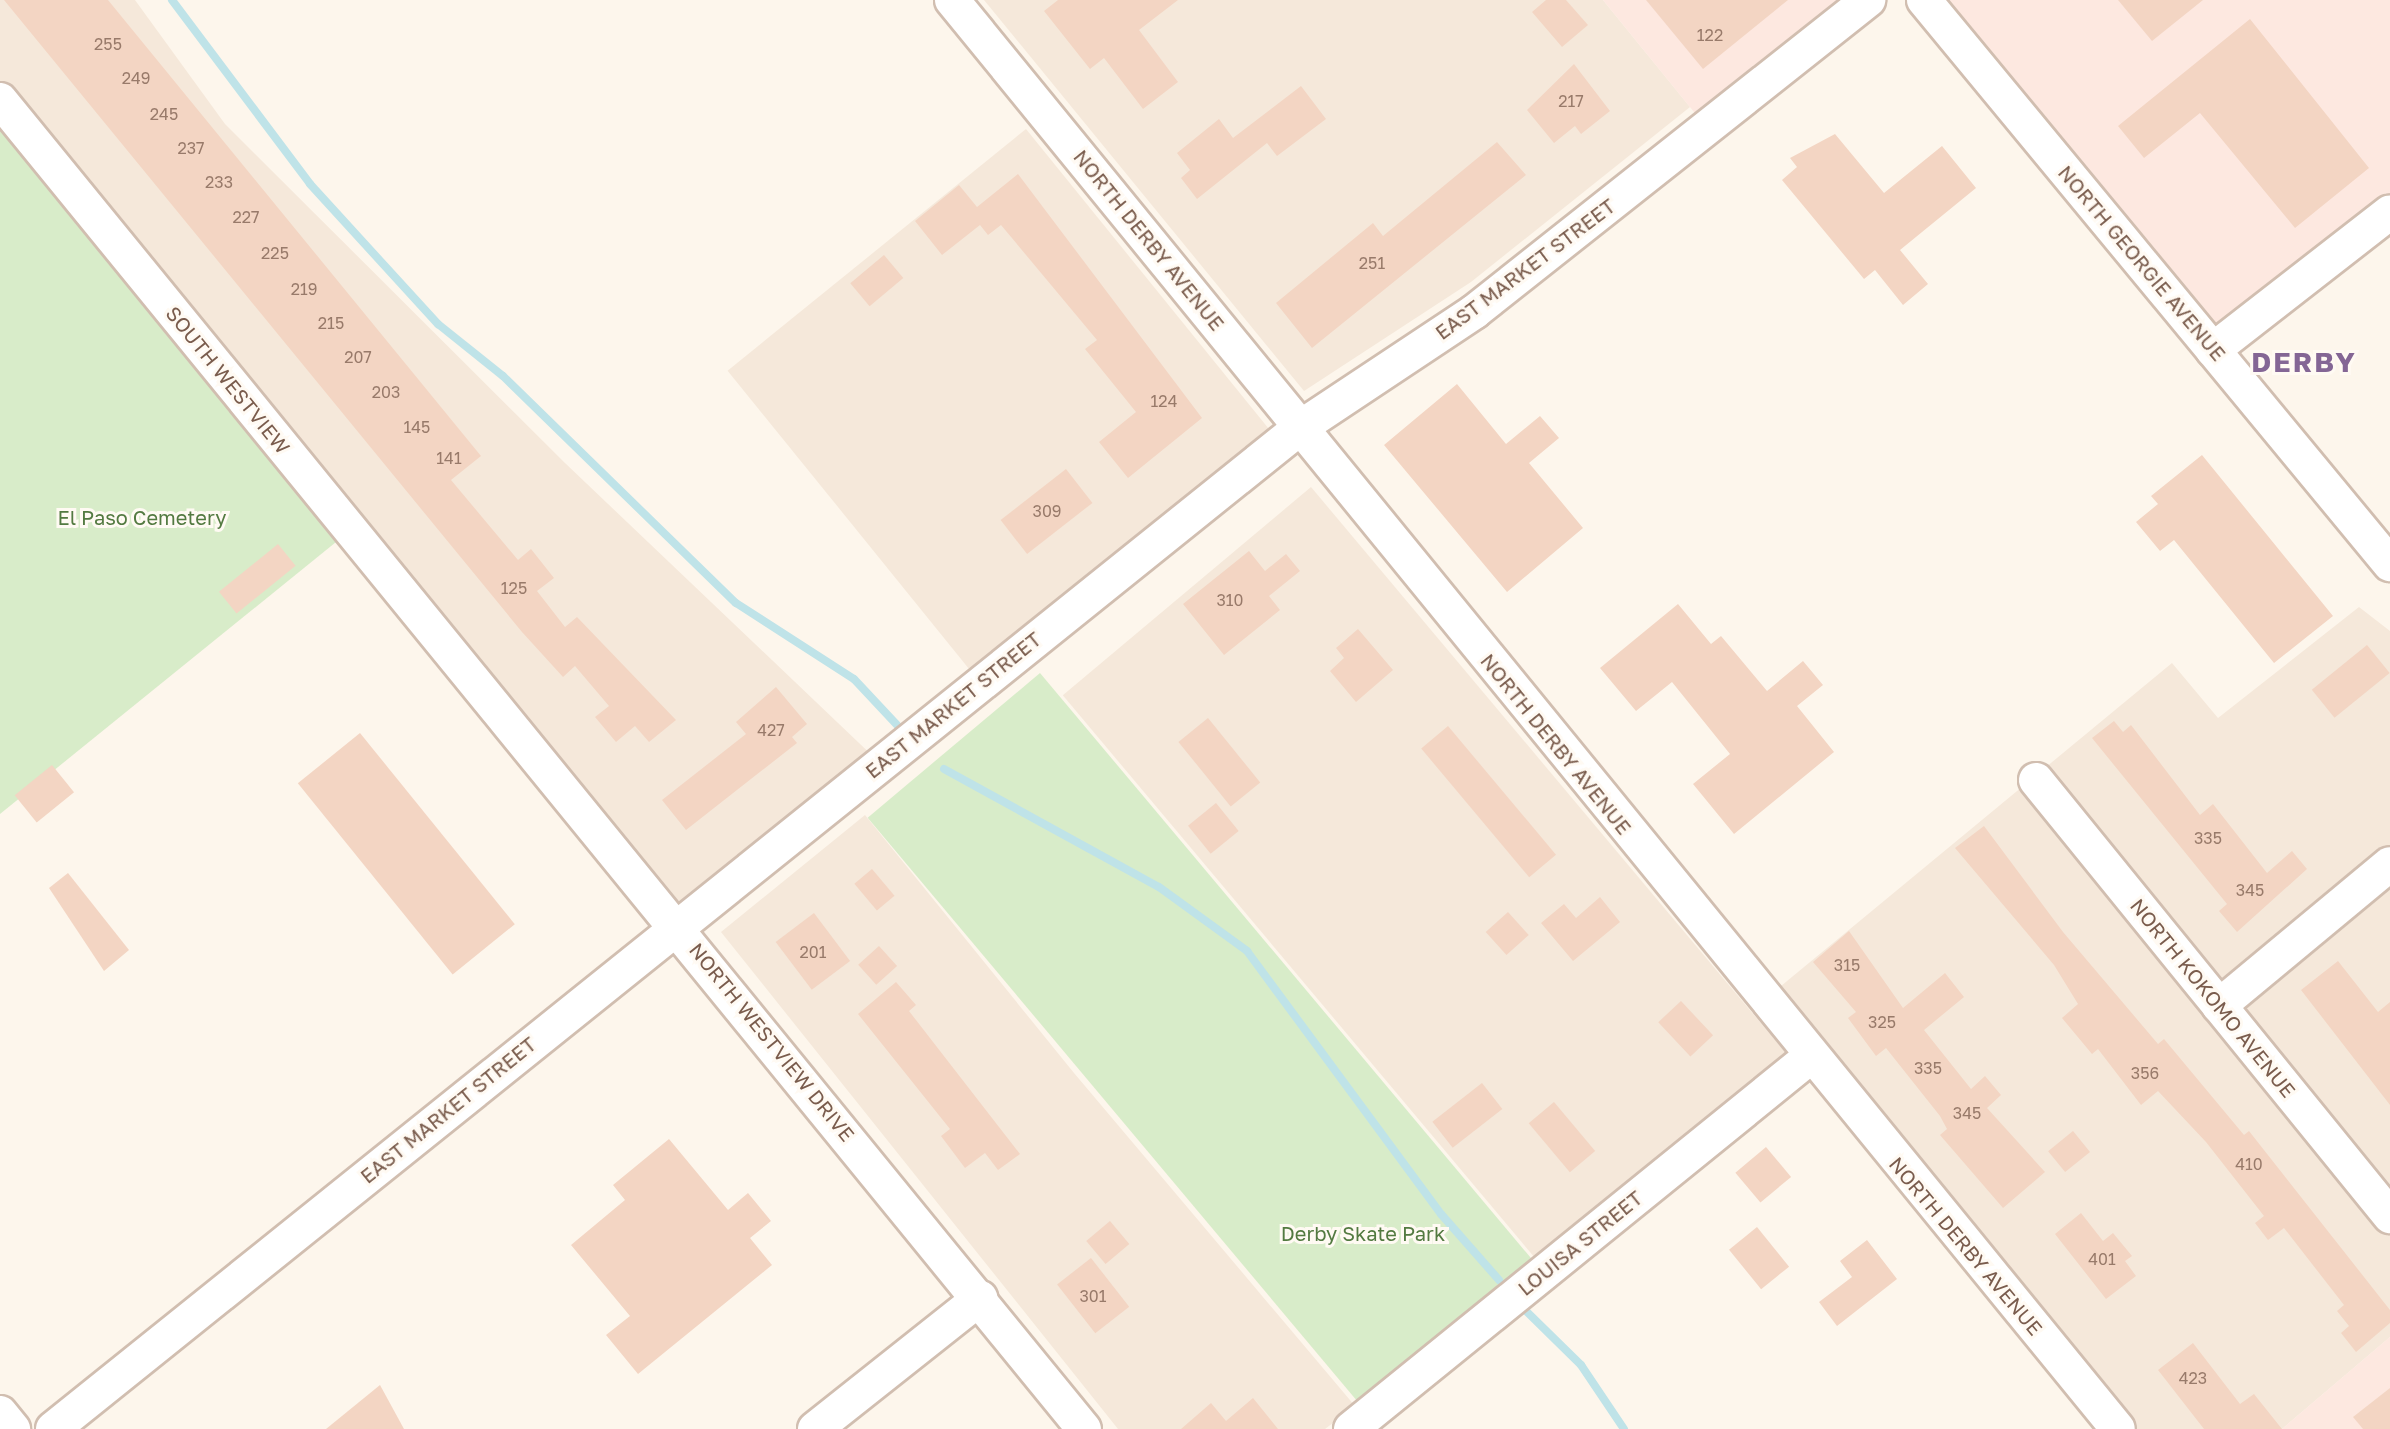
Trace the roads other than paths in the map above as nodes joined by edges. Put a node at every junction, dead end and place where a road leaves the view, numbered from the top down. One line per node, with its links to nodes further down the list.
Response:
1 (952, 0): 7 (street, NORTH DERBY AVENUE)
2 (1868, 0): 7 (street, EAST MARKET STREET)
3 (1924, 0): 6 (street, NORTH GEORGIE AVENUE)
4 (0, 100): 9 (street, SOUTH WESTVIEW)
5 (2390, 212): 6 (street)
6 (2213, 350): 8 (street, NORTH GEORGIE AVENUE)
7 (1301, 427): 12 (street, EAST MARKET STREET); 14 (street, NORTH DERBY AVENUE)
8 (2390, 564)
9 (459, 657): 12 (street, NORTH WESTVIEW DRIVE)
10 (2036, 780): 13 (street, NORTH KOKOMO AVENUE)
11 (2390, 864): 13 (street)
12 (678, 925): 16 (street, NORTH WESTVIEW DRIVE); 19 (street, EAST MARKET STREET)
13 (2219, 1006): 15 (street, NORTH KOKOMO AVENUE)
14 (1810, 1057): 22 (street, LOUISA STREET); 23 (street, NORTH DERBY AVENUE)
15 (2390, 1216)
16 (980, 1298): 20 (street); 21 (street, NORTH WESTVIEW DRIVE)
17 (0, 1413): 18 (street)
18 (13, 1429)
19 (53, 1429)
20 (815, 1429)
21 (1084, 1429)
22 (1351, 1429)
23 (2118, 1429)

